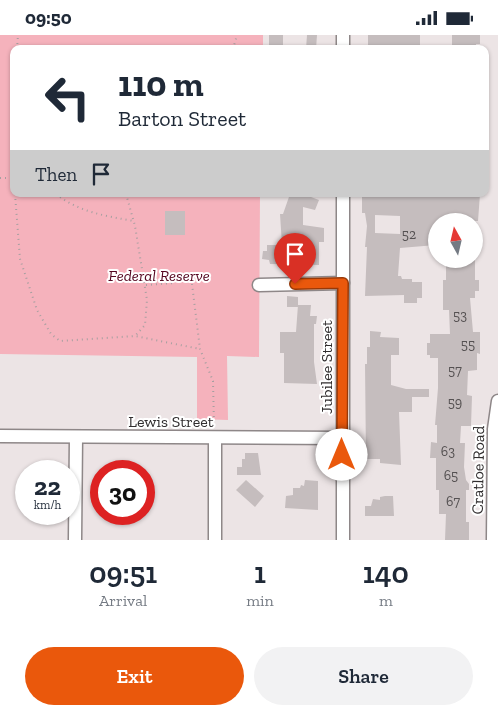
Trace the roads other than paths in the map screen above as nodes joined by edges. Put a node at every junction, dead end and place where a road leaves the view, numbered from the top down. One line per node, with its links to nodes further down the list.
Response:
1 (343, 197): 2 (street, Jubilee Street)
2 (343, 283): 3 (street); 9 (street, Jubilee Street)
3 (259, 285)
4 (498, 401): 5 (street, Cratloe Road)
5 (496, 429): 13 (street, Cratloe Road)
6 (0, 437): 7 (street, Lewis Street)
7 (76, 437): 8 (street, Lewis Street); 10 (street)
8 (215, 438): 9 (street, Lewis Street); 11 (street)
9 (342, 438): 12 (street, Jubilee Street)
10 (75, 540)
11 (215, 540)
12 (342, 540)
13 (493, 540)

